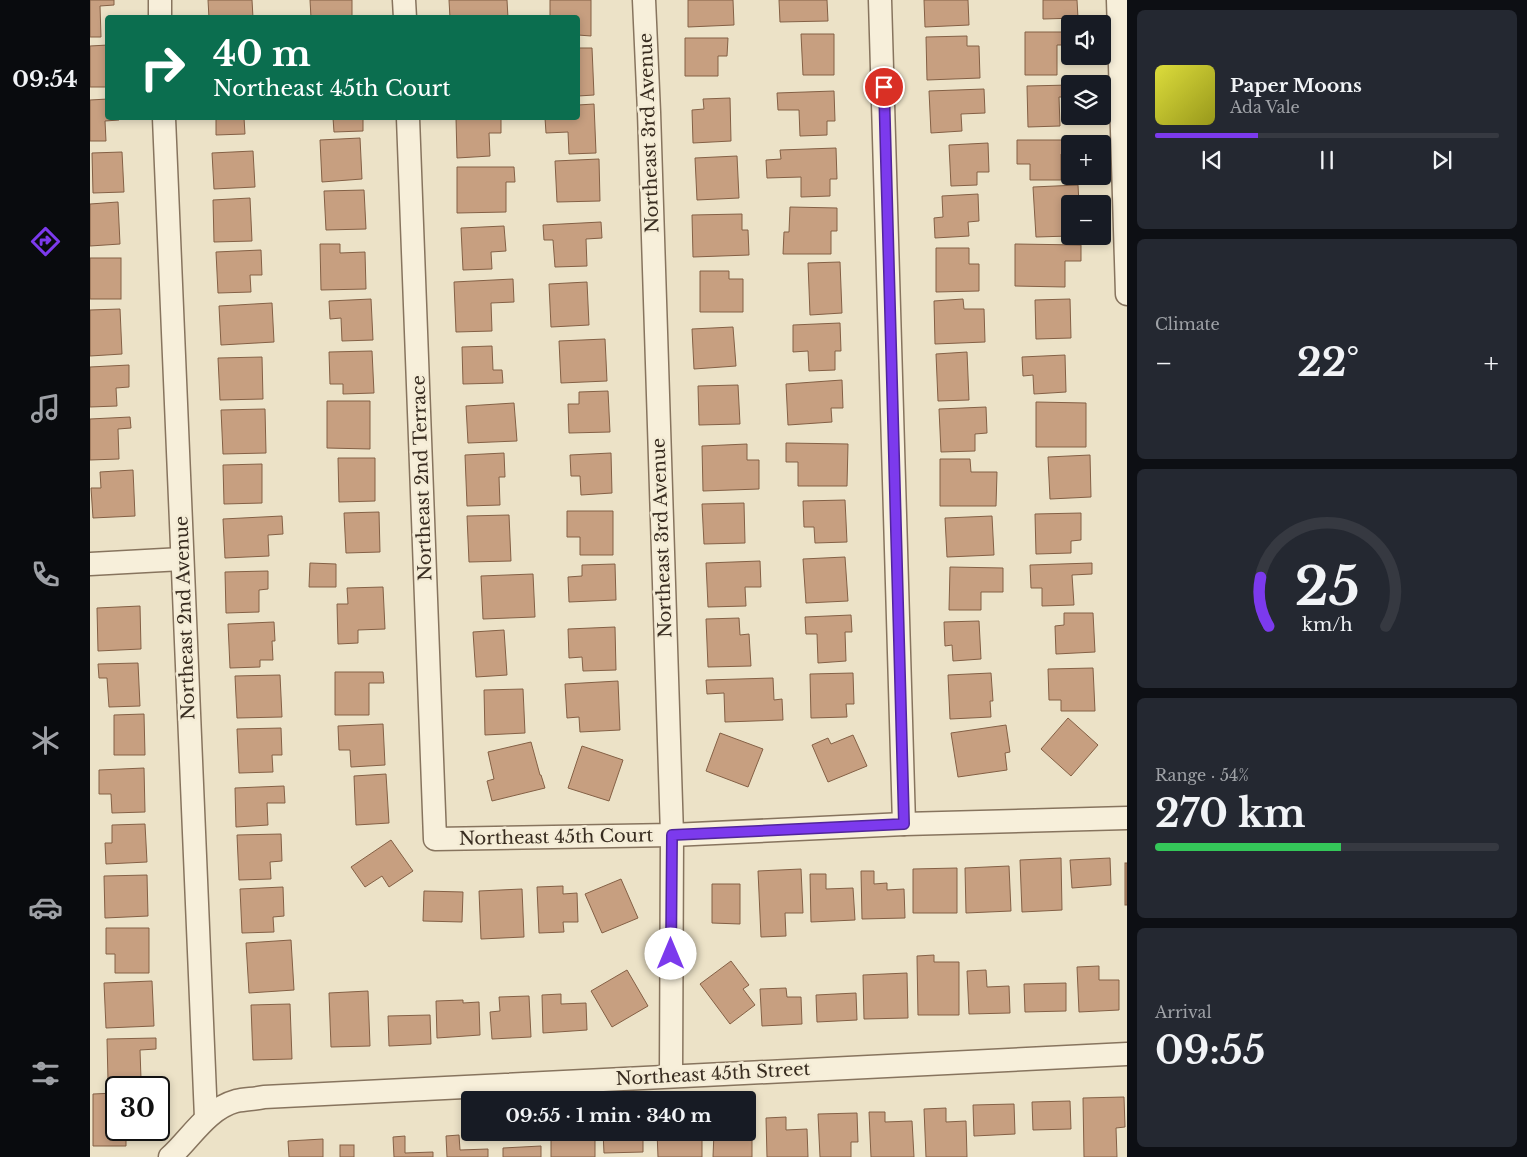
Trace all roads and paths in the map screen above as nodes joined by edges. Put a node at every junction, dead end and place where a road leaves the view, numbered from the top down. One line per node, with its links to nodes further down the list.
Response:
1 (160, 0): 6 (street)
2 (404, 0): 7 (street)
3 (644, 0): 15 (street, Northeast 3rd Avenue)
4 (880, 0): 14 (street)
5 (1118, 0): 10 (street)
6 (160, 15)
7 (405, 15)
8 (164, 120): 11 (street, Northeast 2nd Avenue)
9 (408, 120): 16 (street, Northeast 2nd Terrace)
10 (1127, 294)
11 (182, 559): 12 (street); 19 (street, Northeast 2nd Avenue)
12 (90, 564)
13 (1127, 818): 14 (street, Northeast 45th Court)
14 (904, 824): 15 (street, Northeast 45th Court)
15 (672, 835): 16 (street, Northeast 45th Court); 18 (street, Northeast 3rd Avenue)
16 (436, 839)
17 (1127, 1054): 18 (street, Northeast 45th Street)
18 (671, 1076): 19 (street, Northeast 45th Street)
19 (206, 1118): 20 (street, Northeast 45th Street)
20 (170, 1157)

